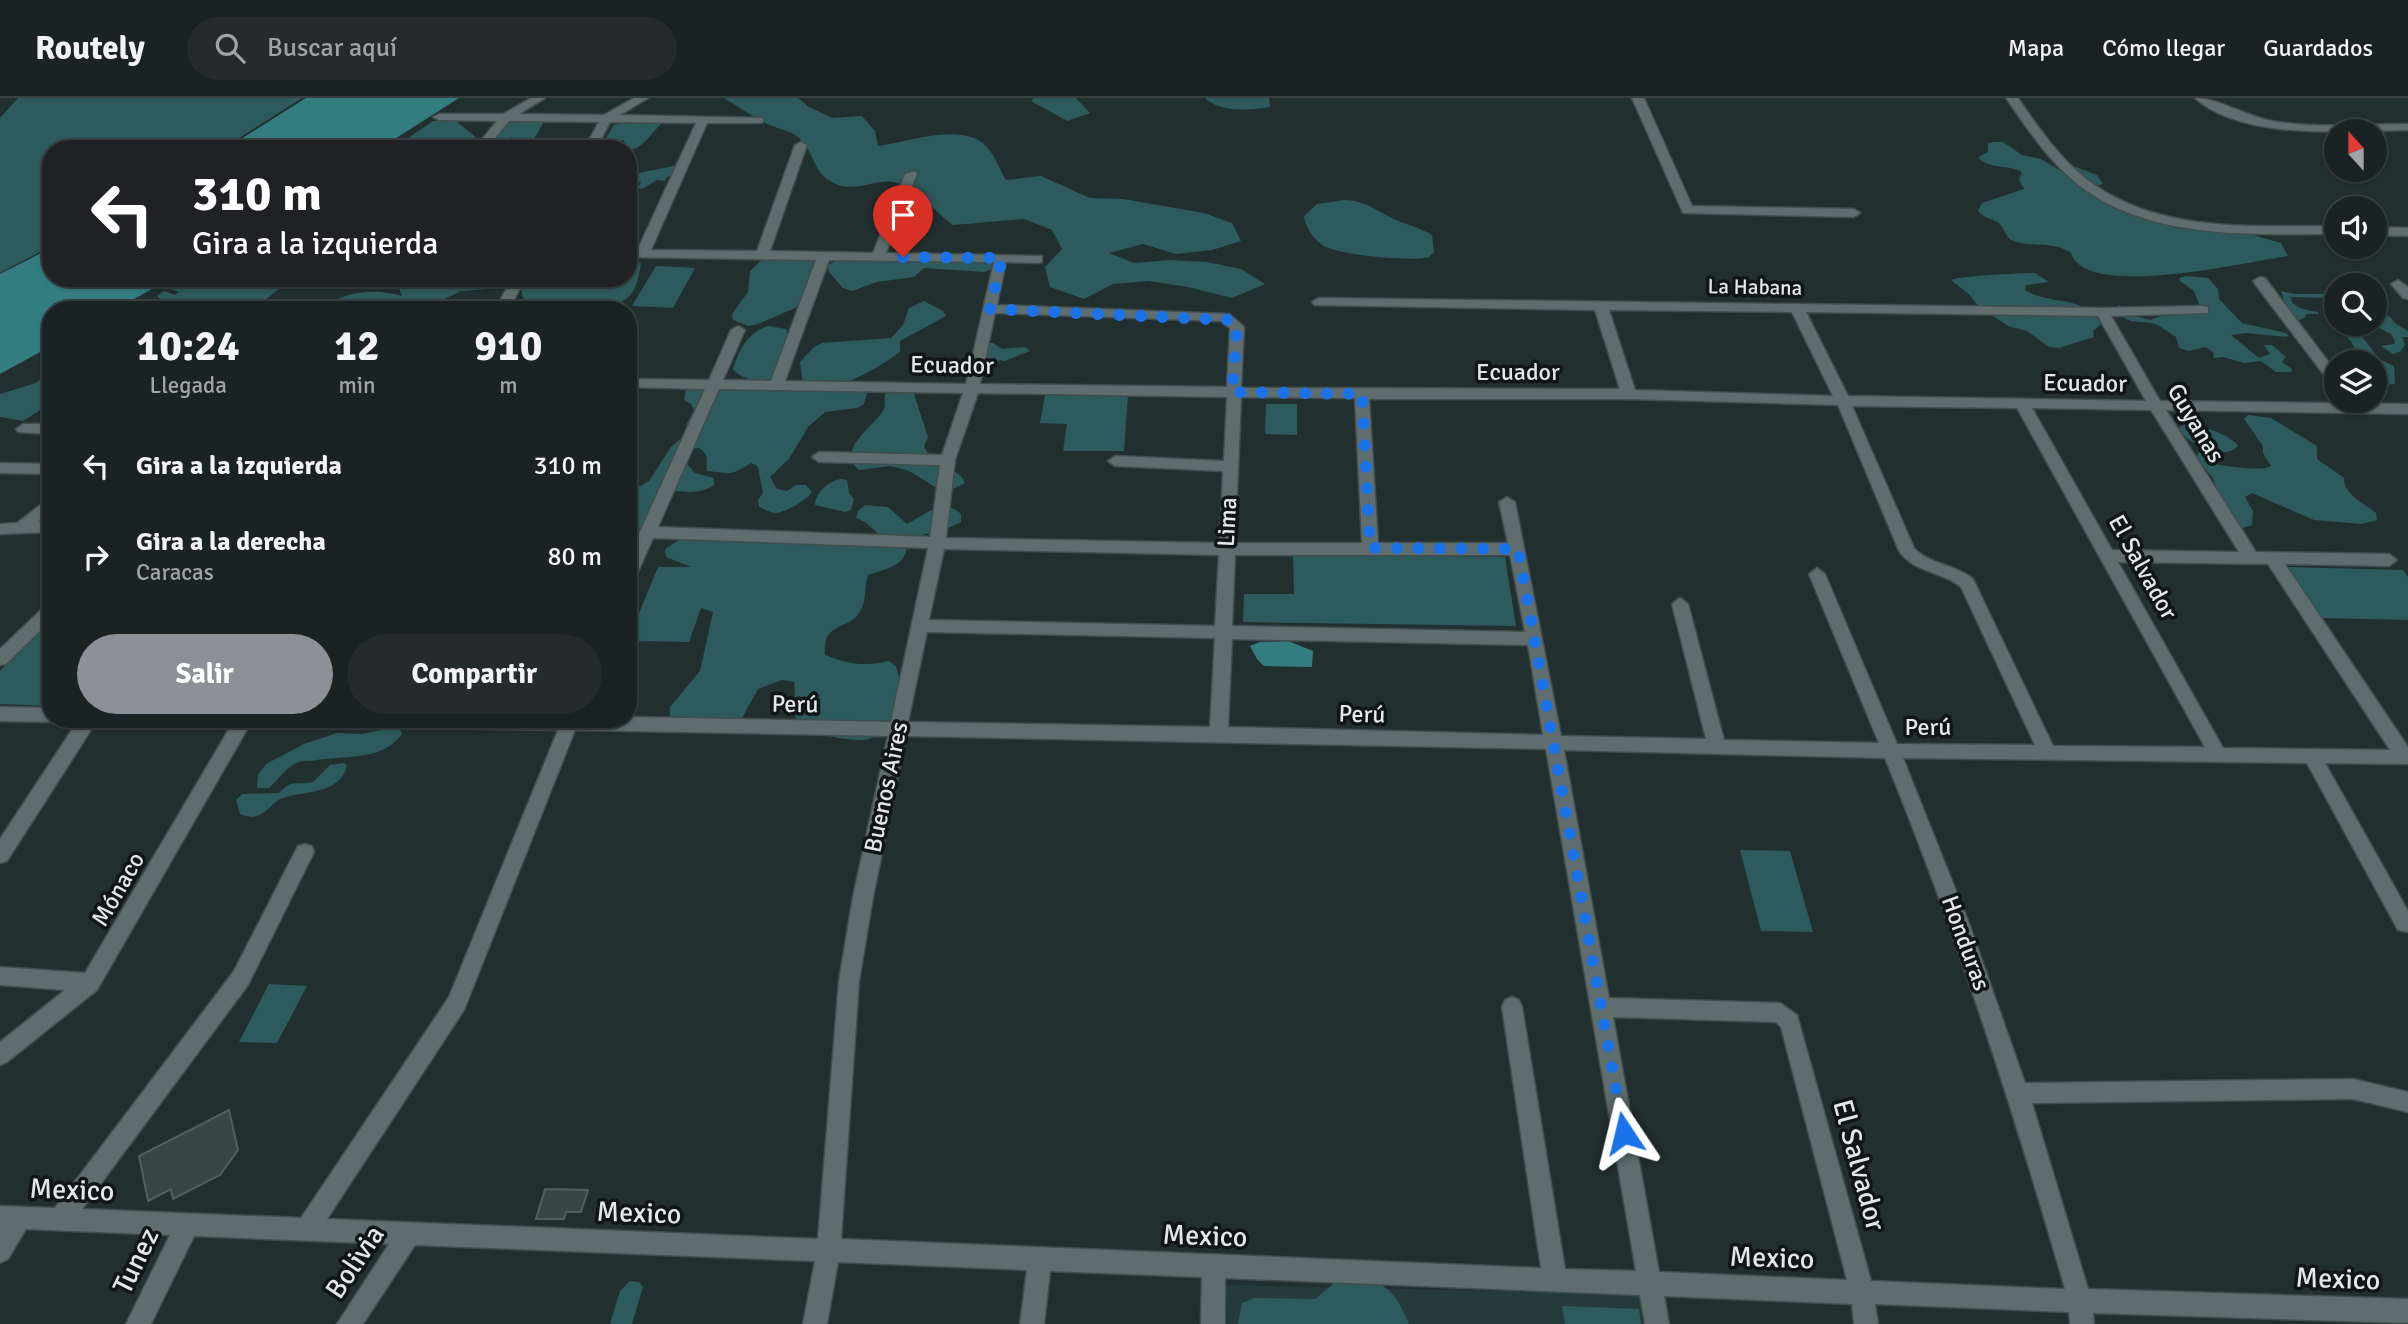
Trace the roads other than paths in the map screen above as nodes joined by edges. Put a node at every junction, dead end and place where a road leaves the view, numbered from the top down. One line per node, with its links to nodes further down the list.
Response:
1 (539, 98): 7 (street)
2 (642, 98): 8 (street)
3 (1638, 98): 16 (street)
4 (2012, 98): 17 (street)
5 (2202, 98): 11 (street)
6 (439, 117): 7 (street)
7 (505, 118): 8 (street); 12 (street)
8 (606, 118): 9 (street); 13 (street)
9 (703, 119): 10 (street); 21 (street)
10 (760, 120)
11 (2408, 127)
12 (487, 140)
13 (595, 140)
14 (802, 145): 22 (street)
15 (911, 174): 24 (street)
16 (1854, 213)
17 (2324, 230)
18 (2387, 232): 19 (street)
19 (2408, 232)
20 (637, 253): 21 (street)
21 (643, 253): 22 (street)
22 (762, 255): 23 (street)
23 (824, 256): 24 (street); 38 (street)
24 (878, 257): 25 (street)
25 (1002, 258): 26 (street); 31 (street, Buenos Aires)
26 (1037, 259)
27 (2260, 281): 35 (street)
28 (1319, 302): 29 (street, La Habana)
29 (1601, 306): 30 (street, La Habana); 42 (street)
30 (1797, 308): 33 (street, La Habana); 43 (street)
31 (990, 309): 39 (street, Buenos Aires); 40 (street, Lima)
32 (2196, 310): 33 (street, La Habana)
33 (2102, 312): 46 (street, Guyanas)
34 (738, 330): 37 (street)
35 (2324, 365)
36 (637, 383): 37 (street, Ecuador)
37 (715, 384): 38 (street, Ecuador); 62 (street)
38 (776, 385): 39 (street, Ecuador)
39 (972, 388): 40 (street, Ecuador); 52 (street, Buenos Aires)
40 (1232, 392): 41 (street, Ecuador); 54 (street, Lima)
41 (1362, 394): 42 (street, Ecuador); 64 (street)
42 (1629, 394): 43 (street, Ecuador)
43 (1843, 401): 44 (street, Ecuador); 90 (street)
44 (2022, 404): 46 (street, Ecuador); 68 (street, El Salvador)
45 (2324, 405): 46 (street, Ecuador)
46 (2157, 407): 69 (street, Guyanas)
47 (2387, 407): 48 (street, Ecuador)
48 (2408, 409)
49 (23, 429): 50 (street)
50 (42, 429)
51 (819, 457): 52 (street)
52 (948, 460): 63 (street, Buenos Aires)
53 (1115, 461): 54 (street)
54 (1229, 466): 66 (street, Lima)
55 (0, 468): 56 (street)
56 (42, 469)
57 (1507, 502): 65 (street)
58 (42, 510): 60 (street)
59 (42, 527): 60 (street)
60 (21, 528): 61 (street)
61 (0, 529)
62 (647, 531): 63 (street); 67 (street)
63 (937, 543): 66 (street); 75 (street, Buenos Aires)
64 (1370, 548): 65 (street); 66 (street)
65 (1518, 549): 77 (street)
66 (1225, 550): 76 (street, Lima)
67 (637, 555)
68 (2108, 556): 69 (street); 91 (street, El Salvador)
69 (2251, 558): 70 (street)
70 (2273, 558): 71 (street); 93 (street)
71 (2389, 560)
72 (1816, 574): 89 (street, Honduras)
73 (1680, 604): 88 (street)
74 (42, 619): 78 (street)
75 (920, 626): 76 (street); 85 (street, Buenos Aires)
76 (1223, 631): 77 (street); 86 (street, Lima)
77 (1535, 639): 87 (street)
78 (0, 659)
79 (0, 714): 80 (street)
80 (42, 715)
81 (637, 723): 85 (street, Perú)
82 (83, 728): 95 (street)
83 (239, 728): 98 (street, Mónaco)
84 (567, 728): 107 (street)
85 (899, 730): 86 (street, Perú); 110 (street, Buenos Aires)
86 (1219, 734): 87 (street, Perú)
87 (1554, 744): 88 (street, Perú); 100 (street)
88 (1717, 747): 89 (street, Perú)
89 (1890, 751): 90 (street, Perú); 102 (street, Honduras)
90 (2047, 752): 91 (street, Perú)
91 (2218, 755): 92 (street, Perú)
92 (2312, 756): 93 (street, Perú); 96 (street)
93 (2406, 757)
94 (305, 852): 105 (street)
95 (0, 855)
96 (2405, 924)
97 (0, 976): 98 (street)
98 (90, 983): 101 (street, Mónaco)
99 (1512, 1007): 113 (street)
100 (1602, 1007): 114 (street); 115 (street, El Salvador)
101 (0, 1055)
102 (2018, 1093): 103 (street); 117 (street, Honduras)
103 (2408, 1102)
104 (10, 1217): 105 (street, Mexico); 109 (street)
105 (61, 1219): 106 (street, Mexico)
106 (187, 1225): 107 (street, Mexico); 118 (street, Tunez)
107 (307, 1229): 108 (street, Mexico)
108 (410, 1233): 110 (street, Mexico); 119 (street, Bolivia)
109 (0, 1251)
110 (829, 1251): 111 (street, Mexico); 120 (street, Buenos Aires)
111 (1040, 1259): 112 (street, Mexico); 121 (street)
112 (1214, 1266): 113 (street, Mexico); 122 (street)
113 (1555, 1280): 114 (street, Mexico)
114 (1651, 1283): 115 (street, Mexico); 123 (street)
115 (1862, 1292): 117 (street, Mexico); 124 (street, El Salvador)
116 (2408, 1311): 117 (street, Mexico)
117 (2081, 1312)
118 (138, 1324)
119 (349, 1324)
120 (815, 1324)
121 (1032, 1324)
122 (1213, 1324)
123 (1657, 1324)
124 (1866, 1324)

